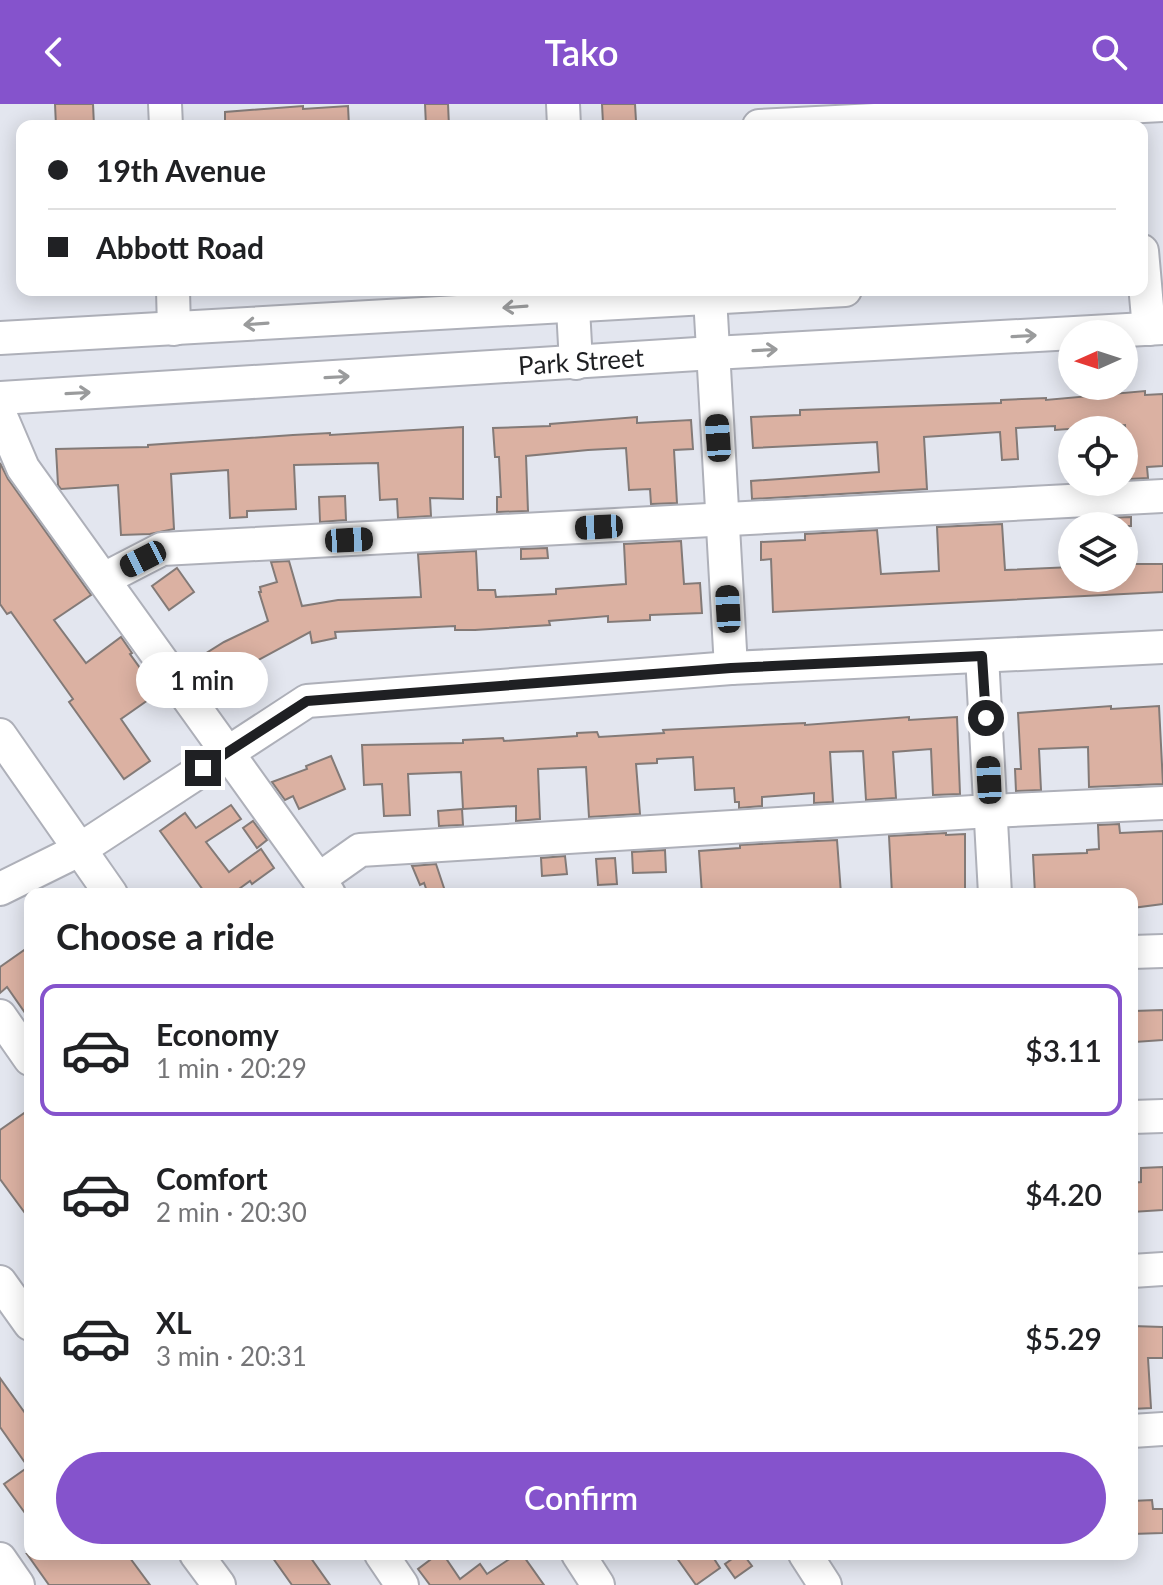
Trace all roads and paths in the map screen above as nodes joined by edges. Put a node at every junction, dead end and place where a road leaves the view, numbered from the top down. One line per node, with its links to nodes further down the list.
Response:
1 (1140, 110): 2 (street)
2 (902, 120)
3 (1148, 268): 8 (street)
4 (173, 296): 9 (street)
5 (729, 296): 7 (street)
6 (572, 297): 7 (street); 9 (street, one-way to 9); 12 (street)
7 (710, 297): 11 (street)
8 (1156, 328): 11 (street, Park Street, one-way to 8)
9 (174, 329): 10 (street)
10 (0, 338)
11 (713, 353): 12 (street, Park Street); 15 (street)
12 (576, 363): 13 (street, Park Street, one-way to 12)
13 (0, 397): 16 (street)
14 (1163, 496): 15 (street)
15 (724, 521): 16 (street); 19 (street)
16 (104, 579): 21 (street)
17 (1163, 647): 18 (street)
18 (982, 656): 19 (street); 23 (street)
19 (731, 668): 21 (street)
20 (0, 735): 24 (street)
21 (228, 752): 24 (street); 25 (street)
22 (1163, 803): 23 (street)
23 (990, 811): 25 (street); 27 (street)
24 (79, 850): 26 (street); 28 (street)
25 (324, 887)
26 (107, 888)
27 (995, 888)
28 (0, 889)
29 (1163, 951): 30 (street)
30 (1138, 952)
31 (0, 1016): 32 (street)
32 (24, 1050)
33 (1163, 1116): 34 (street)
34 (1138, 1117)
35 (1163, 1269): 36 (street)
36 (1138, 1271)
37 (0, 1282): 38 (street)
38 (24, 1316)
39 (1163, 1429): 40 (street)
40 (1138, 1431)
41 (0, 1559): 46 (street)
42 (200, 1560): 47 (street)
43 (385, 1560): 48 (street)
44 (582, 1560): 49 (street)
45 (809, 1560): 50 (street)
46 (18, 1585)
47 (219, 1585)
48 (402, 1585)
49 (598, 1585)
50 (825, 1585)

